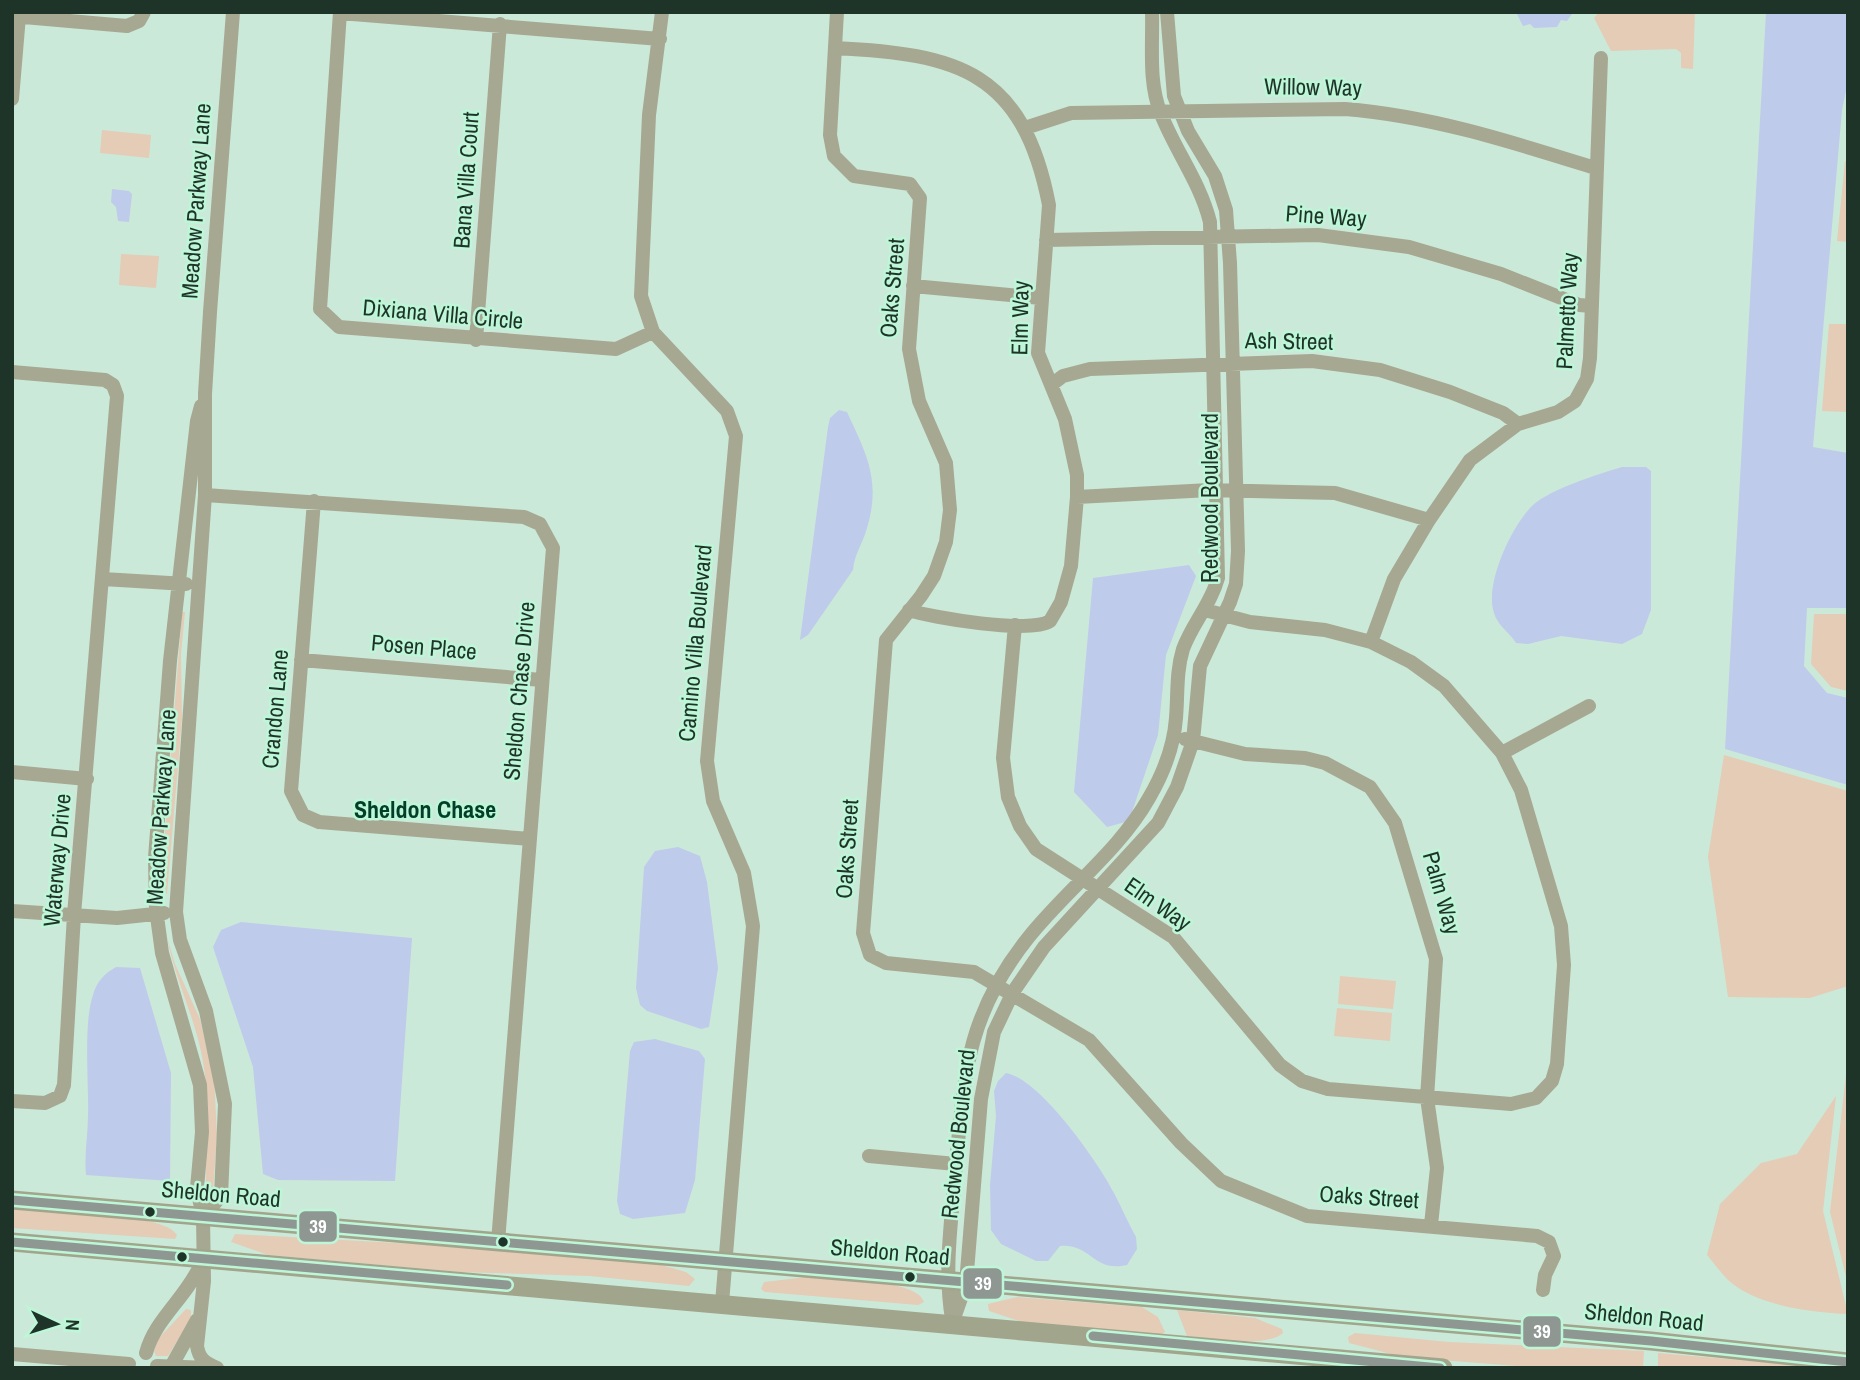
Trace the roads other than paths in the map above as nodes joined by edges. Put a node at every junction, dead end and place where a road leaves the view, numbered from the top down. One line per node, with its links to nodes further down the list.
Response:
1 (144, 12): 8 (street)
2 (233, 12): 30 (street, Meadow Parkway Lane)
3 (662, 12): 10 (street, Camino Villa Boulevard)
4 (837, 12): 11 (street, Oaks Street)
5 (1152, 12): 14 (street, Redwood Boulevard)
6 (1167, 12): 15 (street, Redwood Boulevard)
7 (340, 13): 9 (street); 25 (street, Dixiana Villa Circle)
8 (16, 16): 13 (street)
9 (499, 24): 10 (street); 25 (street, Bana Villa Court)
10 (660, 40): 24 (street, Camino Villa Boulevard)
11 (835, 48): 16 (street, Elm Way); 21 (street, Oaks Street)
12 (1601, 58): 17 (street, Palmetto Way)
13 (12, 99)
14 (1159, 111): 15 (street, Willow Way); 16 (street, Willow Way); 18 (street, Redwood Boulevard)
15 (1178, 111): 17 (street, Willow Way); 19 (street, Redwood Boulevard)
16 (1025, 128): 20 (street, Elm Way)
17 (1595, 168): 23 (street, Palmetto Way)
18 (1211, 237): 19 (street, Pine Way); 20 (street, Pine Way); 26 (street, Redwood Boulevard)
19 (1228, 237): 23 (street, Pine Way); 27 (street, Redwood Boulevard)
20 (1046, 240): 22 (street, Elm Way)
21 (913, 286): 22 (street); 41 (street, Oaks Street)
22 (1041, 298): 29 (street, Elm Way)
23 (1592, 306): 31 (street, Palmetto Way)
24 (653, 332): 25 (street, Dixiana Villa Circle); 75 (street, Camino Villa Boulevard)
25 (476, 340)
26 (1214, 363): 27 (street, Ash Street); 29 (street, Ash Street); 32 (street, Redwood Boulevard)
27 (1233, 363): 31 (street, Ash Street); 33 (street, Redwood Boulevard)
28 (12, 372): 38 (street, Waterway Drive)
29 (1051, 385): 35 (street, Elm Way)
30 (205, 394): 34 (street, Meadow Parkway Lane); 39 (street, Meadow Parkway Lane)
31 (1518, 424): 37 (street, Palmetto Way)
32 (1217, 491): 33 (street); 35 (street); 42 (street, Redwood Boulevard)
33 (1236, 491): 37 (street); 43 (street, Redwood Boulevard)
34 (205, 495): 36 (street, Sheldon Chase Drive); 40 (street, Meadow Parkway Lane)
35 (1077, 497): 44 (street, Elm Way)
36 (314, 501): 46 (street, Crandon Lane); 47 (street, Sheldon Chase Drive)
37 (1429, 520): 45 (street, Palmetto Way)
38 (103, 579): 39 (street); 53 (street, Waterway Drive)
39 (179, 583): 40 (street); 59 (street, Meadow Parkway Lane)
40 (198, 585): 58 (street, Meadow Parkway Lane)
41 (909, 610): 44 (street); 61 (street, Oaks Street)
42 (1205, 610): 43 (street, Elm Way); 49 (street, Redwood Boulevard)
43 (1224, 616): 45 (street, Elm Way); 50 (street, Redwood Boulevard)
44 (1015, 625): 55 (street, Elm Way)
45 (1371, 642): 51 (street, Elm Way)
46 (301, 660): 47 (street, Posen Place); 54 (street, Crandon Lane)
47 (542, 680): 54 (street, Sheldon Chase Drive)
48 (1589, 706): 51 (street)
49 (1173, 736): 50 (street, Palm Way); 55 (street, Redwood Boulevard)
50 (1193, 741): 56 (street, Redwood Boulevard); 63 (street, Palm Way)
51 (1502, 753): 63 (street, Elm Way)
52 (12, 772): 53 (street)
53 (87, 779): 60 (street, Waterway Drive)
54 (530, 839): 73 (street, Sheldon Chase Drive)
55 (1083, 879): 56 (street, Elm Way); 61 (street, Redwood Boulevard)
56 (1097, 890): 62 (street, Redwood Boulevard); 63 (street, Elm Way)
57 (12, 911): 60 (street)
58 (176, 912): 59 (street); 70 (street, Meadow Parkway Lane)
59 (157, 914): 60 (street); 70 (street, Meadow Parkway Lane)
60 (74, 915): 64 (street, Waterway Drive)
61 (997, 983): 62 (street, Oaks Street); 65 (street, Redwood Boulevard)
62 (1013, 992): 66 (street, Redwood Boulevard); 71 (street, Oaks Street)
63 (1427, 1098): 71 (street, Palm Way)
64 (12, 1101)
65 (958, 1134): 66 (street); 68 (street, Redwood Boulevard)
66 (978, 1135): 77 (street, Redwood Boulevard)
67 (869, 1156): 68 (street)
68 (956, 1164): 76 (street, Redwood Boulevard)
69 (12, 1200): 70 (main road, Sheldon Road)
70 (203, 1217): 73 (main road, Sheldon Road); 74 (street)
71 (1431, 1225): 78 (street, Oaks Street)
72 (12, 1242): 74 (main road)
73 (498, 1242): 75 (main road, Sheldon Road)
74 (202, 1259): 79 (main road); 80 (street); 82 (street)
75 (725, 1262): 76 (main road, Sheldon Road); 79 (street, Camino Villa Boulevard)
76 (946, 1282): 77 (main road, Sheldon Road); 81 (street, Redwood Boulevard)
77 (966, 1284): 81 (street, Redwood Boulevard); 84 (main road, Sheldon Road)
78 (1543, 1290)
79 (722, 1304): 81 (main road)
80 (198, 1319): 85 (street); 89 (street)
81 (952, 1324): 90 (main road)
82 (146, 1353): 86 (street); 87 (street)
83 (12, 1354): 86 (street)
84 (1848, 1362)
85 (172, 1365): 87 (street); 88 (street)
86 (129, 1366)
87 (157, 1367)
88 (209, 1368)
89 (217, 1368)
90 (1443, 1368)

